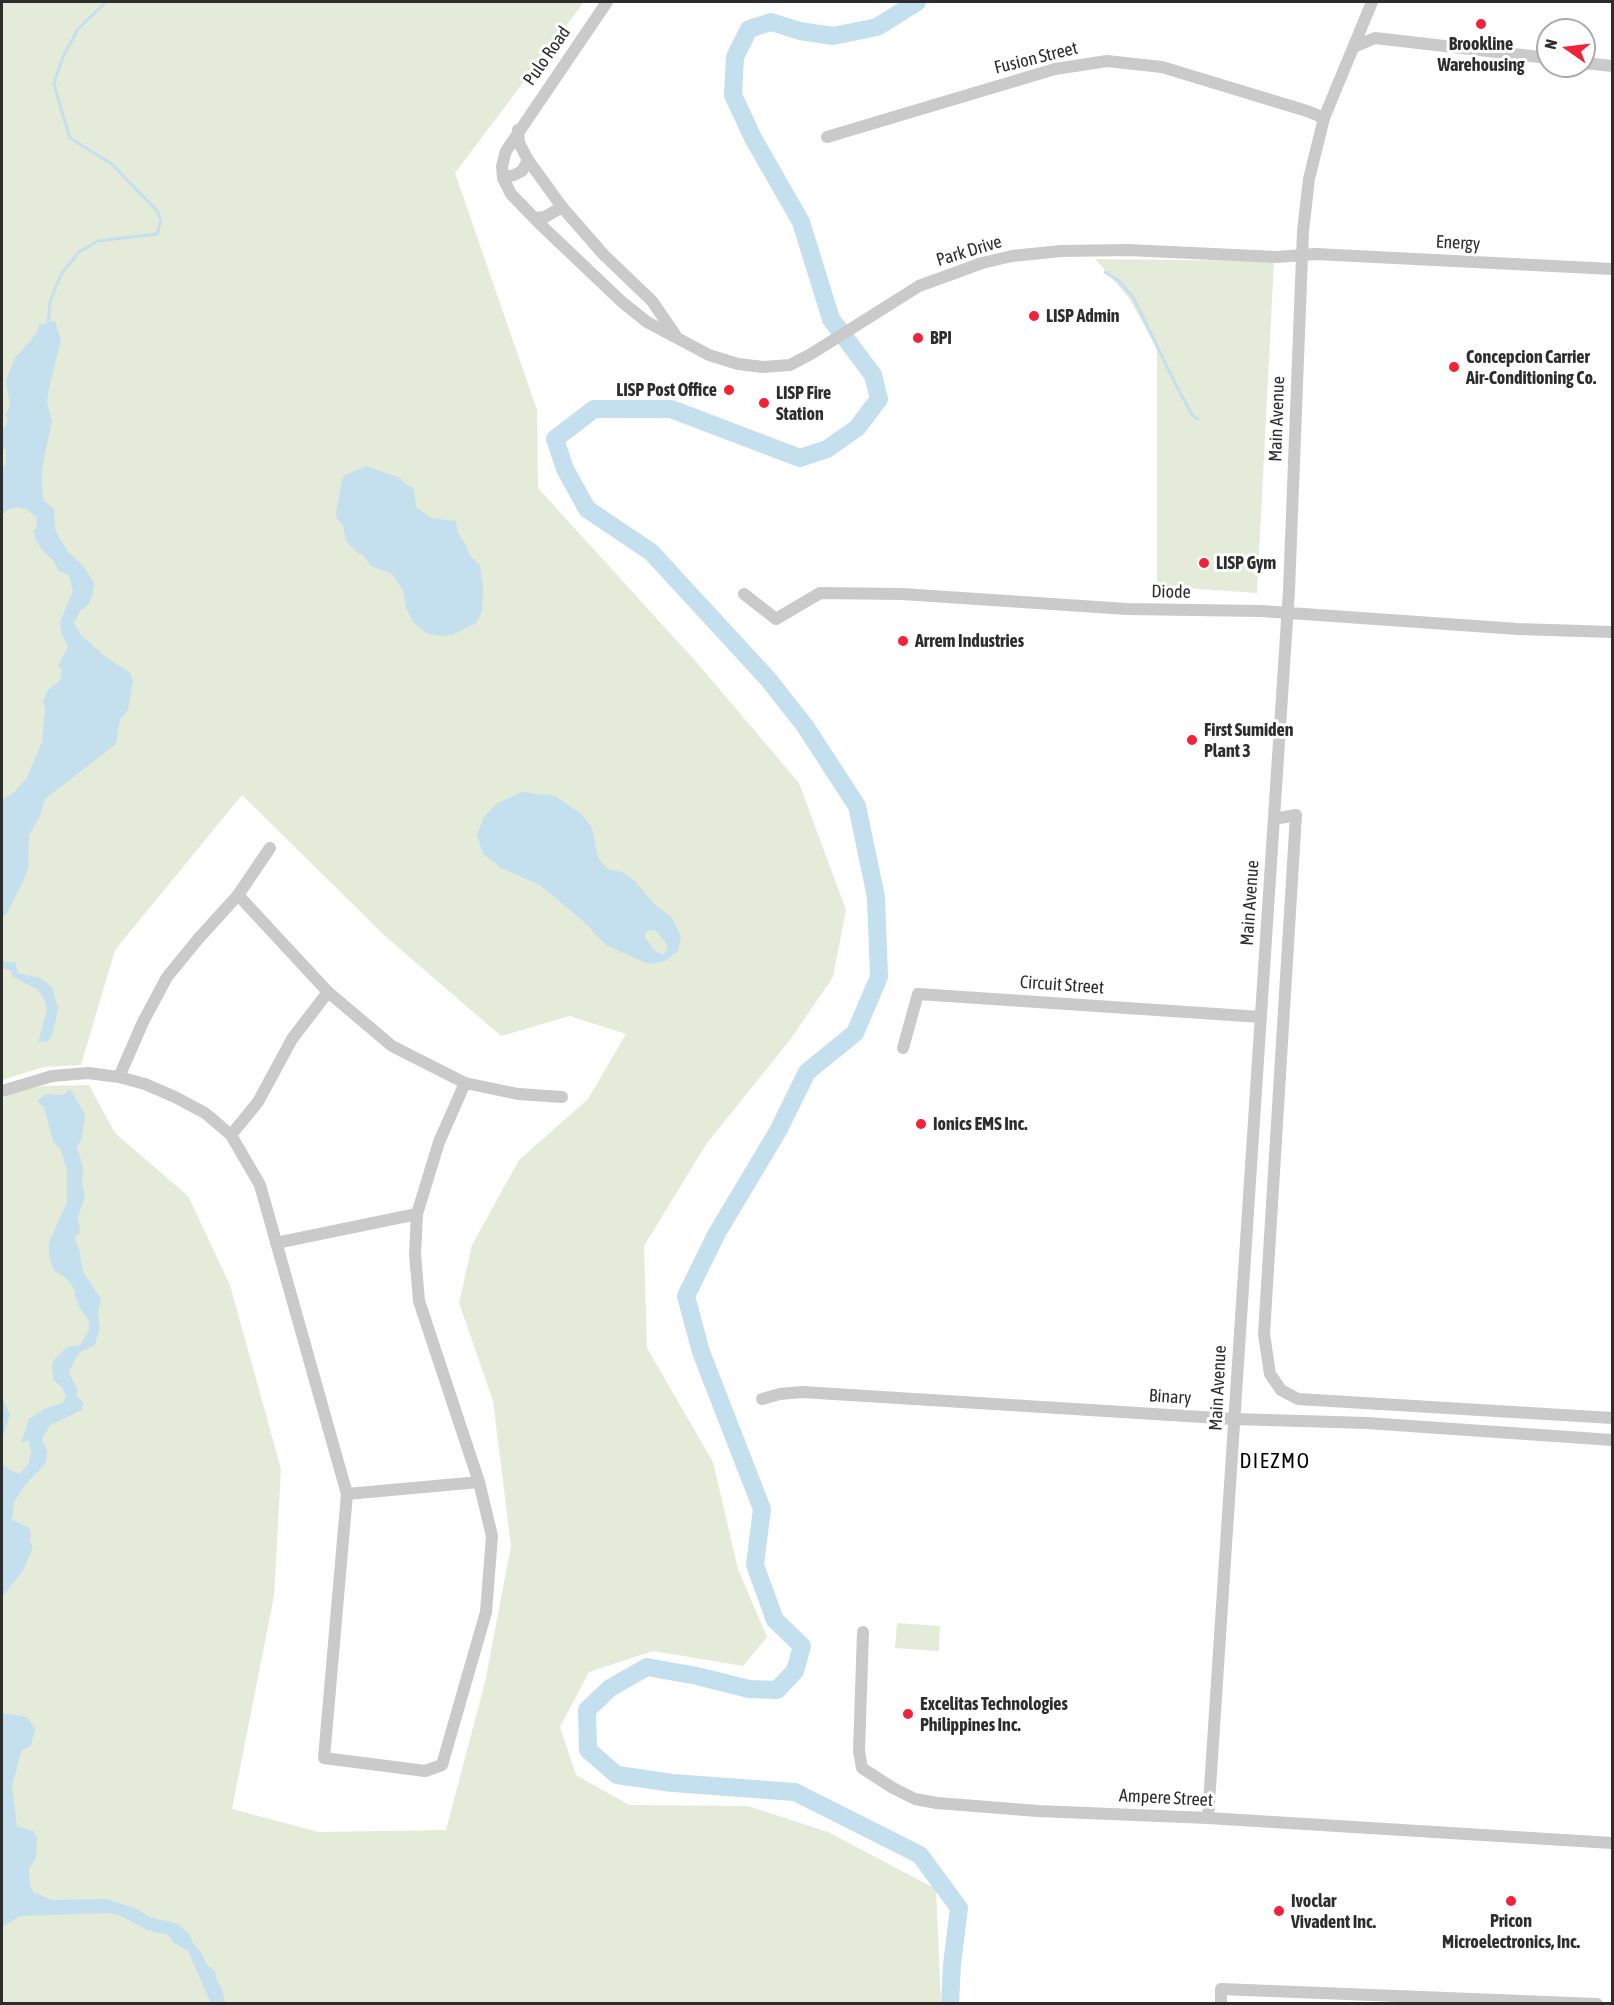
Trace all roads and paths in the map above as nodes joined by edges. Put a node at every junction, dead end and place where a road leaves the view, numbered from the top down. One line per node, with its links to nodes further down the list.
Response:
1 (606, 2): 8 (street, Pulo Road)
2 (1371, 2): 3 (street, Main Avenue)
3 (1354, 47): 4 (street); 7 (street, Main Avenue)
4 (1536, 57)
5 (1596, 64): 6 (street)
6 (1612, 66)
7 (1324, 118): 9 (street, Fusion Street); 14 (street, Main Avenue)
8 (518, 130): 10 (street, Park Drive); 11 (street)
9 (827, 137)
10 (528, 160): 11 (street); 12 (street, Park Drive)
11 (503, 178): 13 (street, Park Drive)
12 (562, 207): 13 (street); 16 (street, Park Drive)
13 (536, 218): 16 (street, Park Drive)
14 (1301, 256): 15 (street, Energy); 16 (street, Park Drive); 18 (street, Main Avenue)
15 (1612, 269)
16 (676, 337)
17 (744, 594): 18 (street, Diode)
18 (1288, 613): 19 (street, Diode); 20 (street, Main Avenue)
19 (1612, 632)
20 (1274, 819): 24 (street, Main Avenue); 34 (street)
21 (270, 848): 22 (street)
22 (238, 895): 23 (street); 26 (street)
23 (328, 992): 27 (street); 30 (street)
24 (1261, 1017): 25 (street, Circuit Street); 35 (street, Main Avenue)
25 (903, 1048)
26 (119, 1077): 28 (street); 30 (street)
27 (465, 1083): 29 (street); 31 (street)
28 (2, 1091)
29 (562, 1096)
30 (231, 1135): 32 (street)
31 (417, 1214): 32 (street); 37 (street)
32 (276, 1243): 38 (street)
33 (762, 1399): 35 (street, Binary)
34 (1612, 1418)
35 (1234, 1419): 36 (street, Binary); 40 (street, Main Avenue)
36 (1612, 1440)
37 (479, 1482): 38 (street); 38 (street)
38 (347, 1494)
39 (863, 1632): 40 (street, Ampere Street)
40 (1208, 1818): 41 (street, Ampere Street)
41 (1612, 1843)
42 (1447, 2001): 43 (street); 44 (street)
43 (1560, 2003): 45 (street)
44 (1221, 2004)
45 (1597, 2004)

